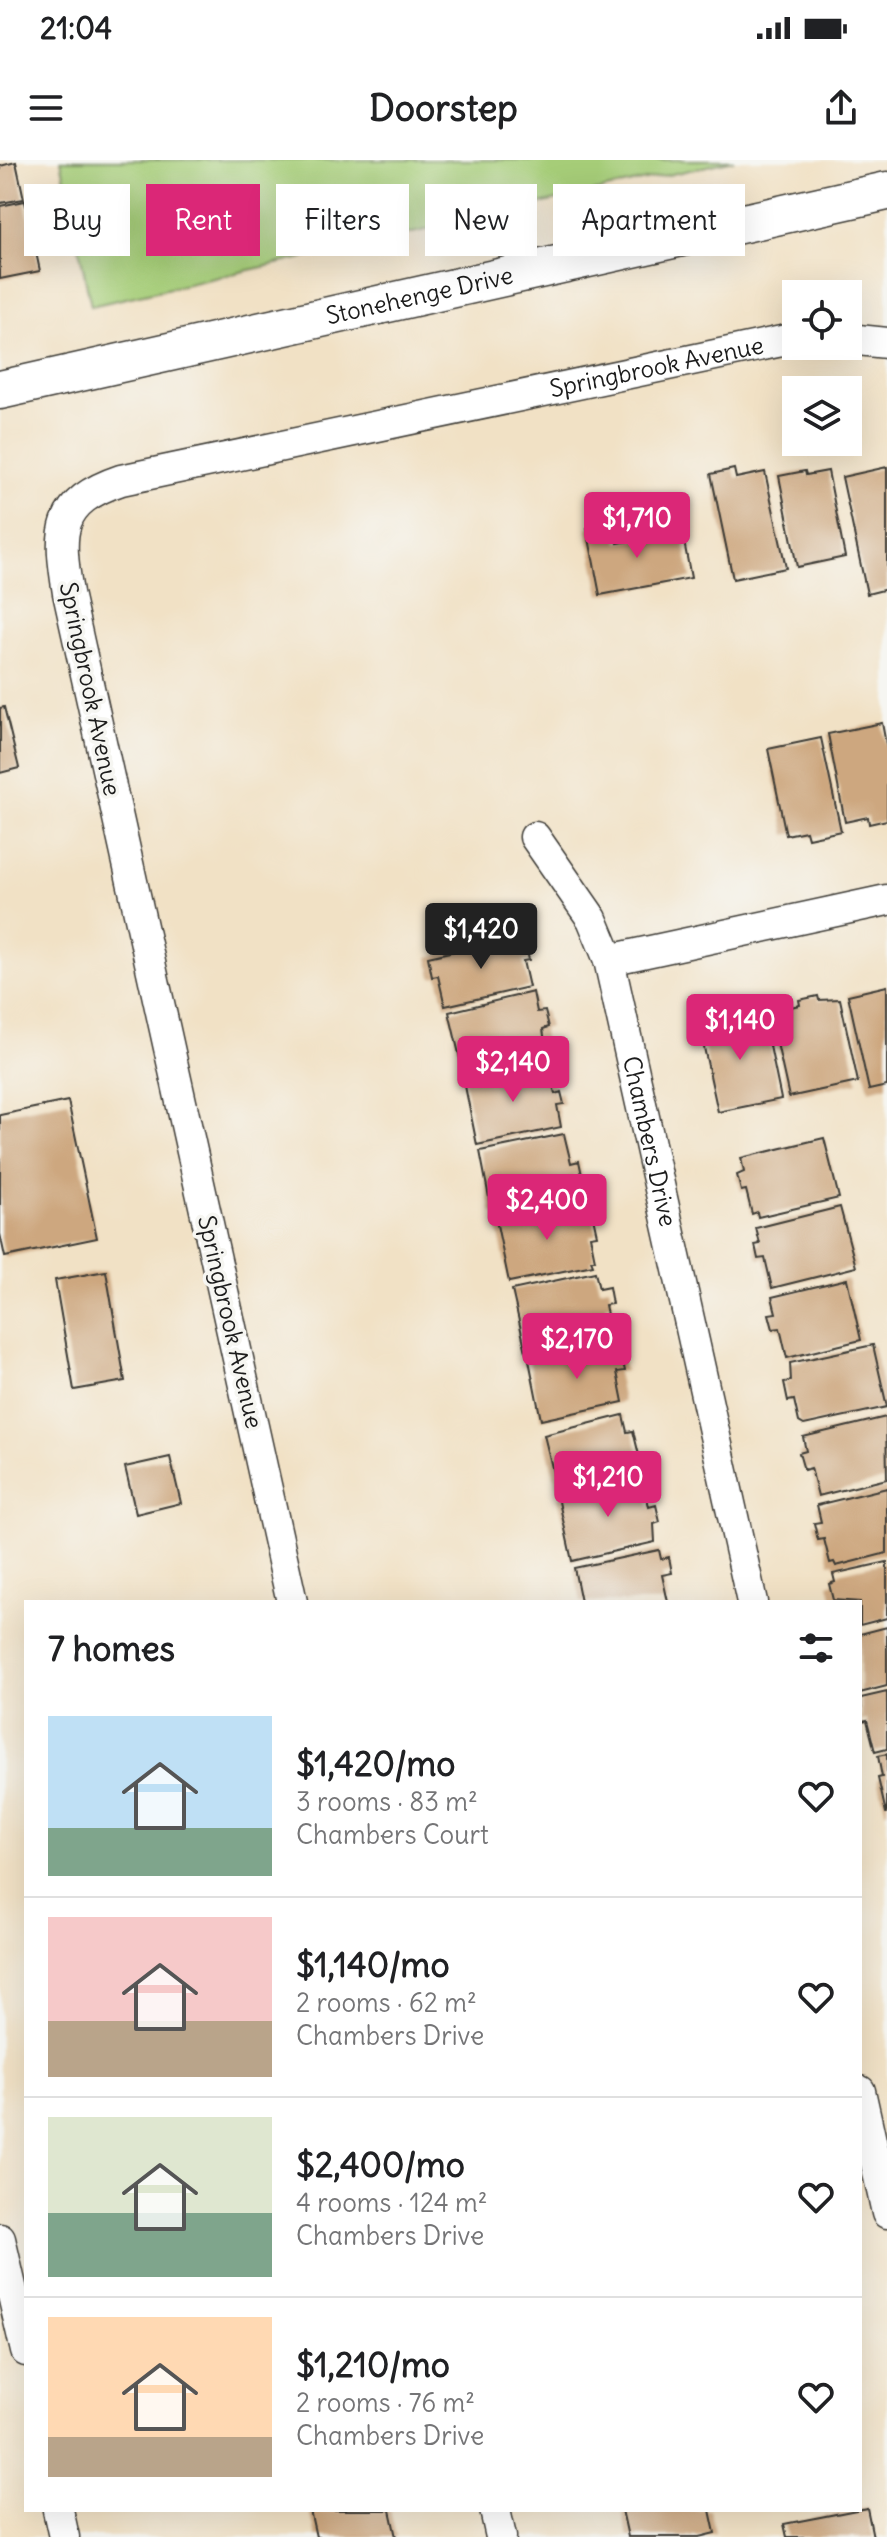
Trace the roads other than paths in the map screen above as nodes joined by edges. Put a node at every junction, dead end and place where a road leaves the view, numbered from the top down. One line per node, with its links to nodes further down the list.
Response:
1 (887, 191): 5 (street, Stonehenge Drive)
2 (862, 340): 4 (street)
3 (782, 341): 9 (street, Springbrook Avenue)
4 (887, 343)
5 (0, 390)
6 (535, 837): 8 (street, Chambers Drive)
7 (887, 900): 8 (street)
8 (609, 960): 10 (street, Chambers Drive)
9 (292, 1600)
10 (752, 1600)
11 (862, 2101): 12 (street)
12 (874, 2158): 13 (street)
13 (887, 2213)
14 (0, 2239): 15 (street)
15 (24, 2341)
16 (24, 2350): 17 (street)
17 (0, 2356)
18 (58, 2512): 20 (street)
19 (495, 2512): 21 (street)
20 (64, 2537)
21 (501, 2537)

